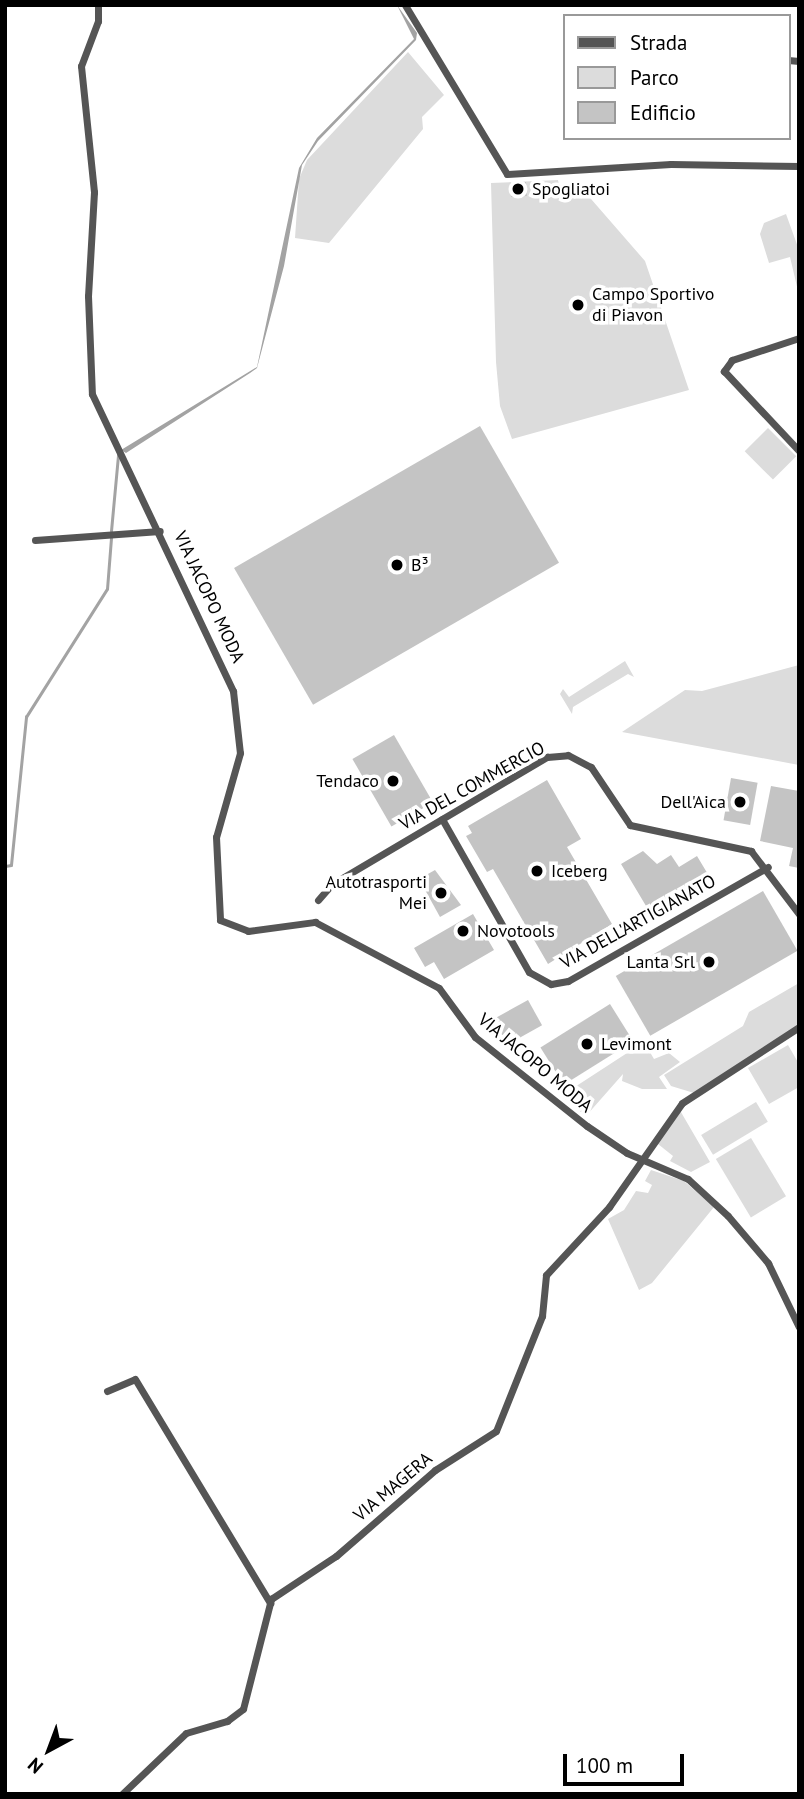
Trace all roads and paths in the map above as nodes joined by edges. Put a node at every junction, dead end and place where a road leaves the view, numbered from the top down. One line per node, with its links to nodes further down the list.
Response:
1 (98, 5): 6 (street, VIA JACOPO MODA)
2 (405, 5): 3 (street)
3 (799, 166)
4 (799, 338): 5 (street)
5 (799, 451)
6 (160, 531): 7 (street); 13 (street, VIA JACOPO MODA)
7 (35, 540)
8 (442, 819): 9 (street, VIA DEL COMMERCIO); 9 (street, VIA DELL'ARTIGIANATO); 10 (street, VIA DEL COMMERCIO)
9 (768, 867): 11 (street, VIA DEL COMMERCIO)
10 (318, 900)
11 (799, 914)
12 (799, 1027): 13 (street)
13 (640, 1160): 14 (street, VIA JACOPO MODA); 16 (street, VIA MAGERA)
14 (799, 1327)
15 (107, 1391): 16 (street)
16 (270, 1603): 17 (street)
17 (122, 1794)

